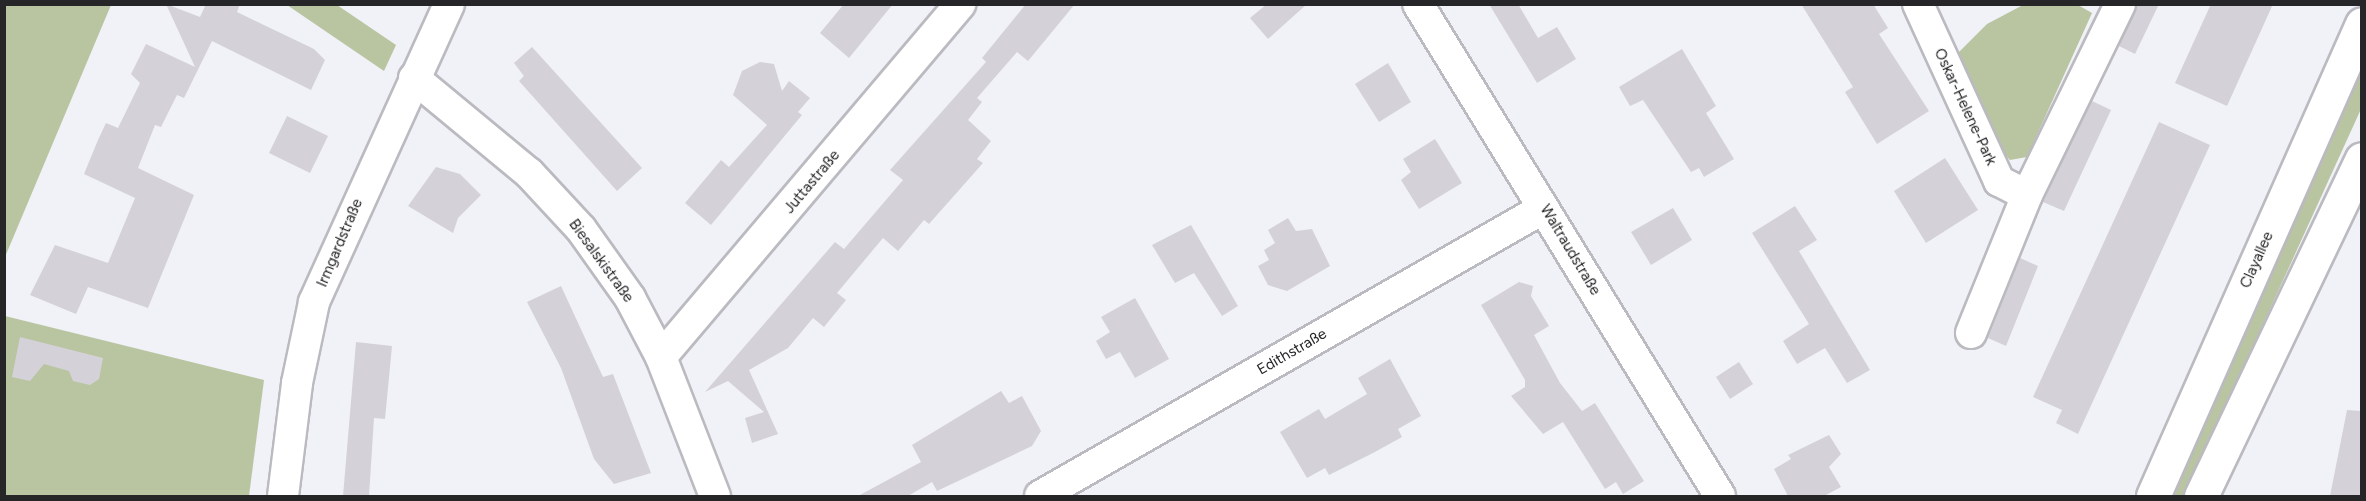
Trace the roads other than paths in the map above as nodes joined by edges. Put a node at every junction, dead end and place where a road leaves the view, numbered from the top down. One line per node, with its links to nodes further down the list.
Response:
1 (449, 4): 7 (street, Irmgardstraße)
2 (960, 4): 12 (street, Juttastraße)
3 (1418, 4): 10 (street, Waltraudstraße)
4 (1918, 4): 9 (street, Oskar-Helene-Park)
5 (2120, 4): 9 (street)
6 (2361, 24): 17 (main road, Clayallee)
7 (414, 78): 12 (street, Biesalskistraße); 13 (street, Irmgardstraße)
8 (2361, 159): 18 (main road)
9 (2027, 195): 11 (street)
10 (1544, 208): 15 (street, Edithstraße); 16 (street, Waltraudstraße)
11 (1971, 333)
12 (661, 357): 14 (street, Biesalskistraße)
13 (283, 496)
14 (715, 496)
15 (1040, 496)
16 (1720, 496)
17 (2153, 496)
18 (2201, 496)

